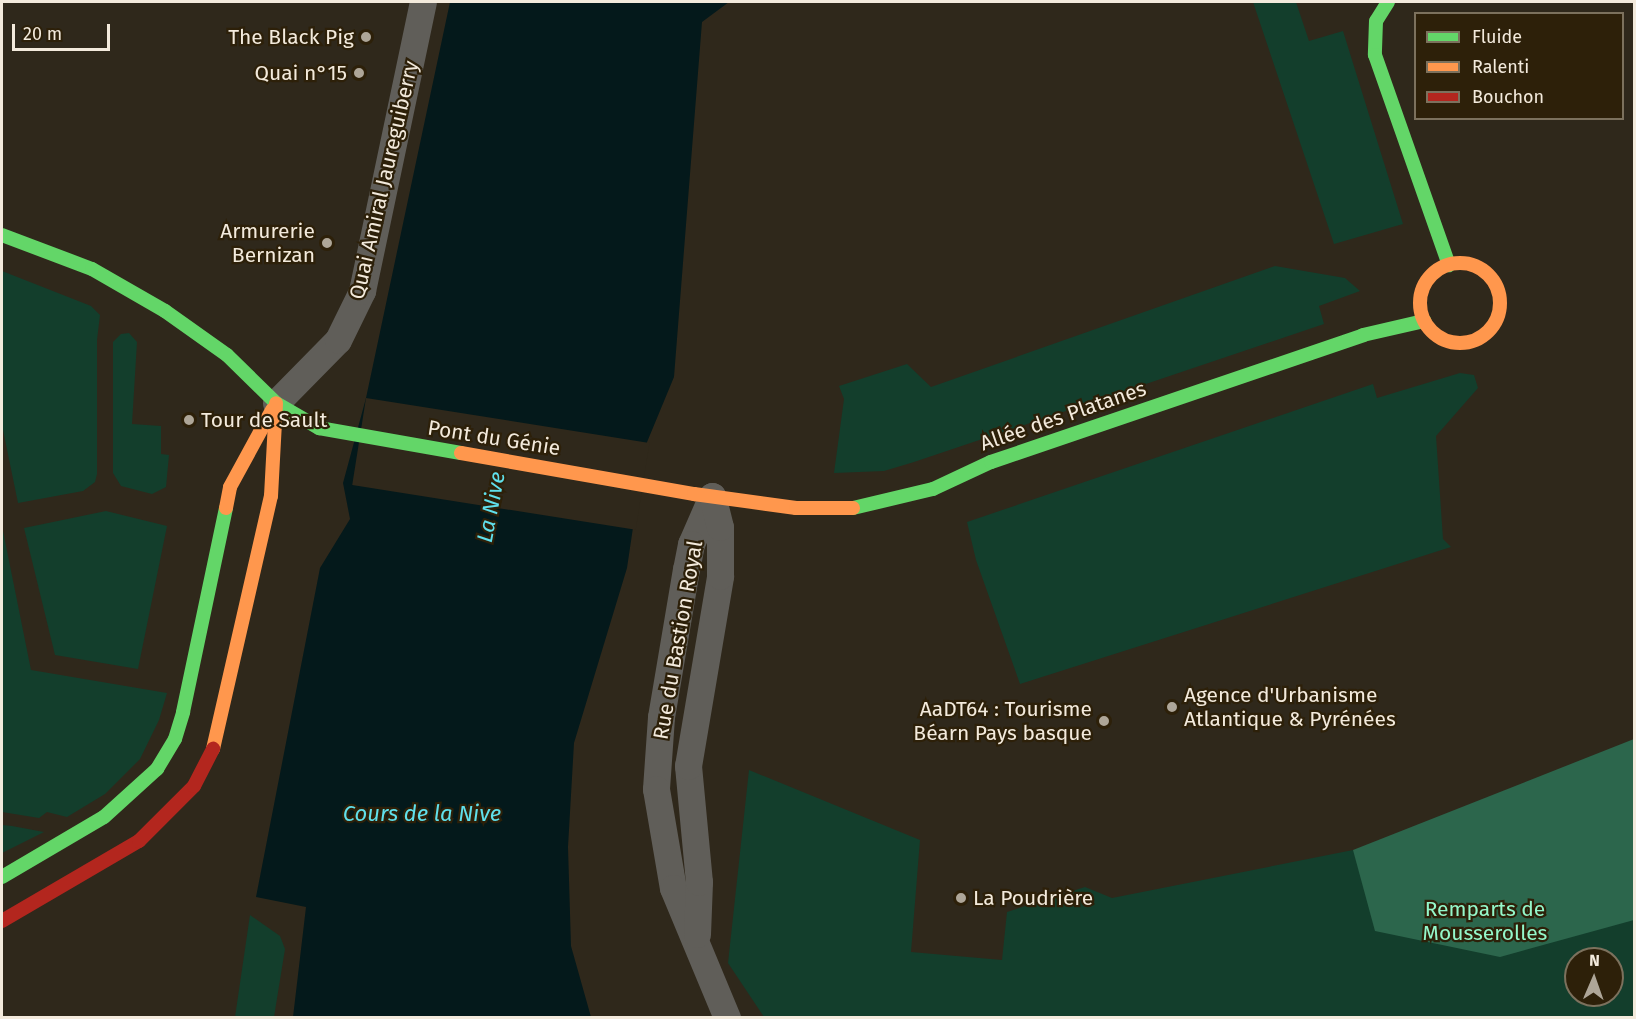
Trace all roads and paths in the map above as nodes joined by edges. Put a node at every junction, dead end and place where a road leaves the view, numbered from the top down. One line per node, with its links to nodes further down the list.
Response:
1 (423, 2): 6 (street, Quai Amiral Jaureguiberry)
2 (1388, 2): 4 (street)
3 (2, 235): 6 (street, Pont du Génie)
4 (1449, 265): 5 (street); 5 (street)
5 (1424, 321): 7 (street, Allée des Platanes)
6 (276, 403): 7 (street, Pont du Génie); 8 (street); 9 (street)
7 (712, 496): 10 (street, Rue du Bastion Royal)
8 (2, 877)
9 (2, 921)
10 (726, 1017)

